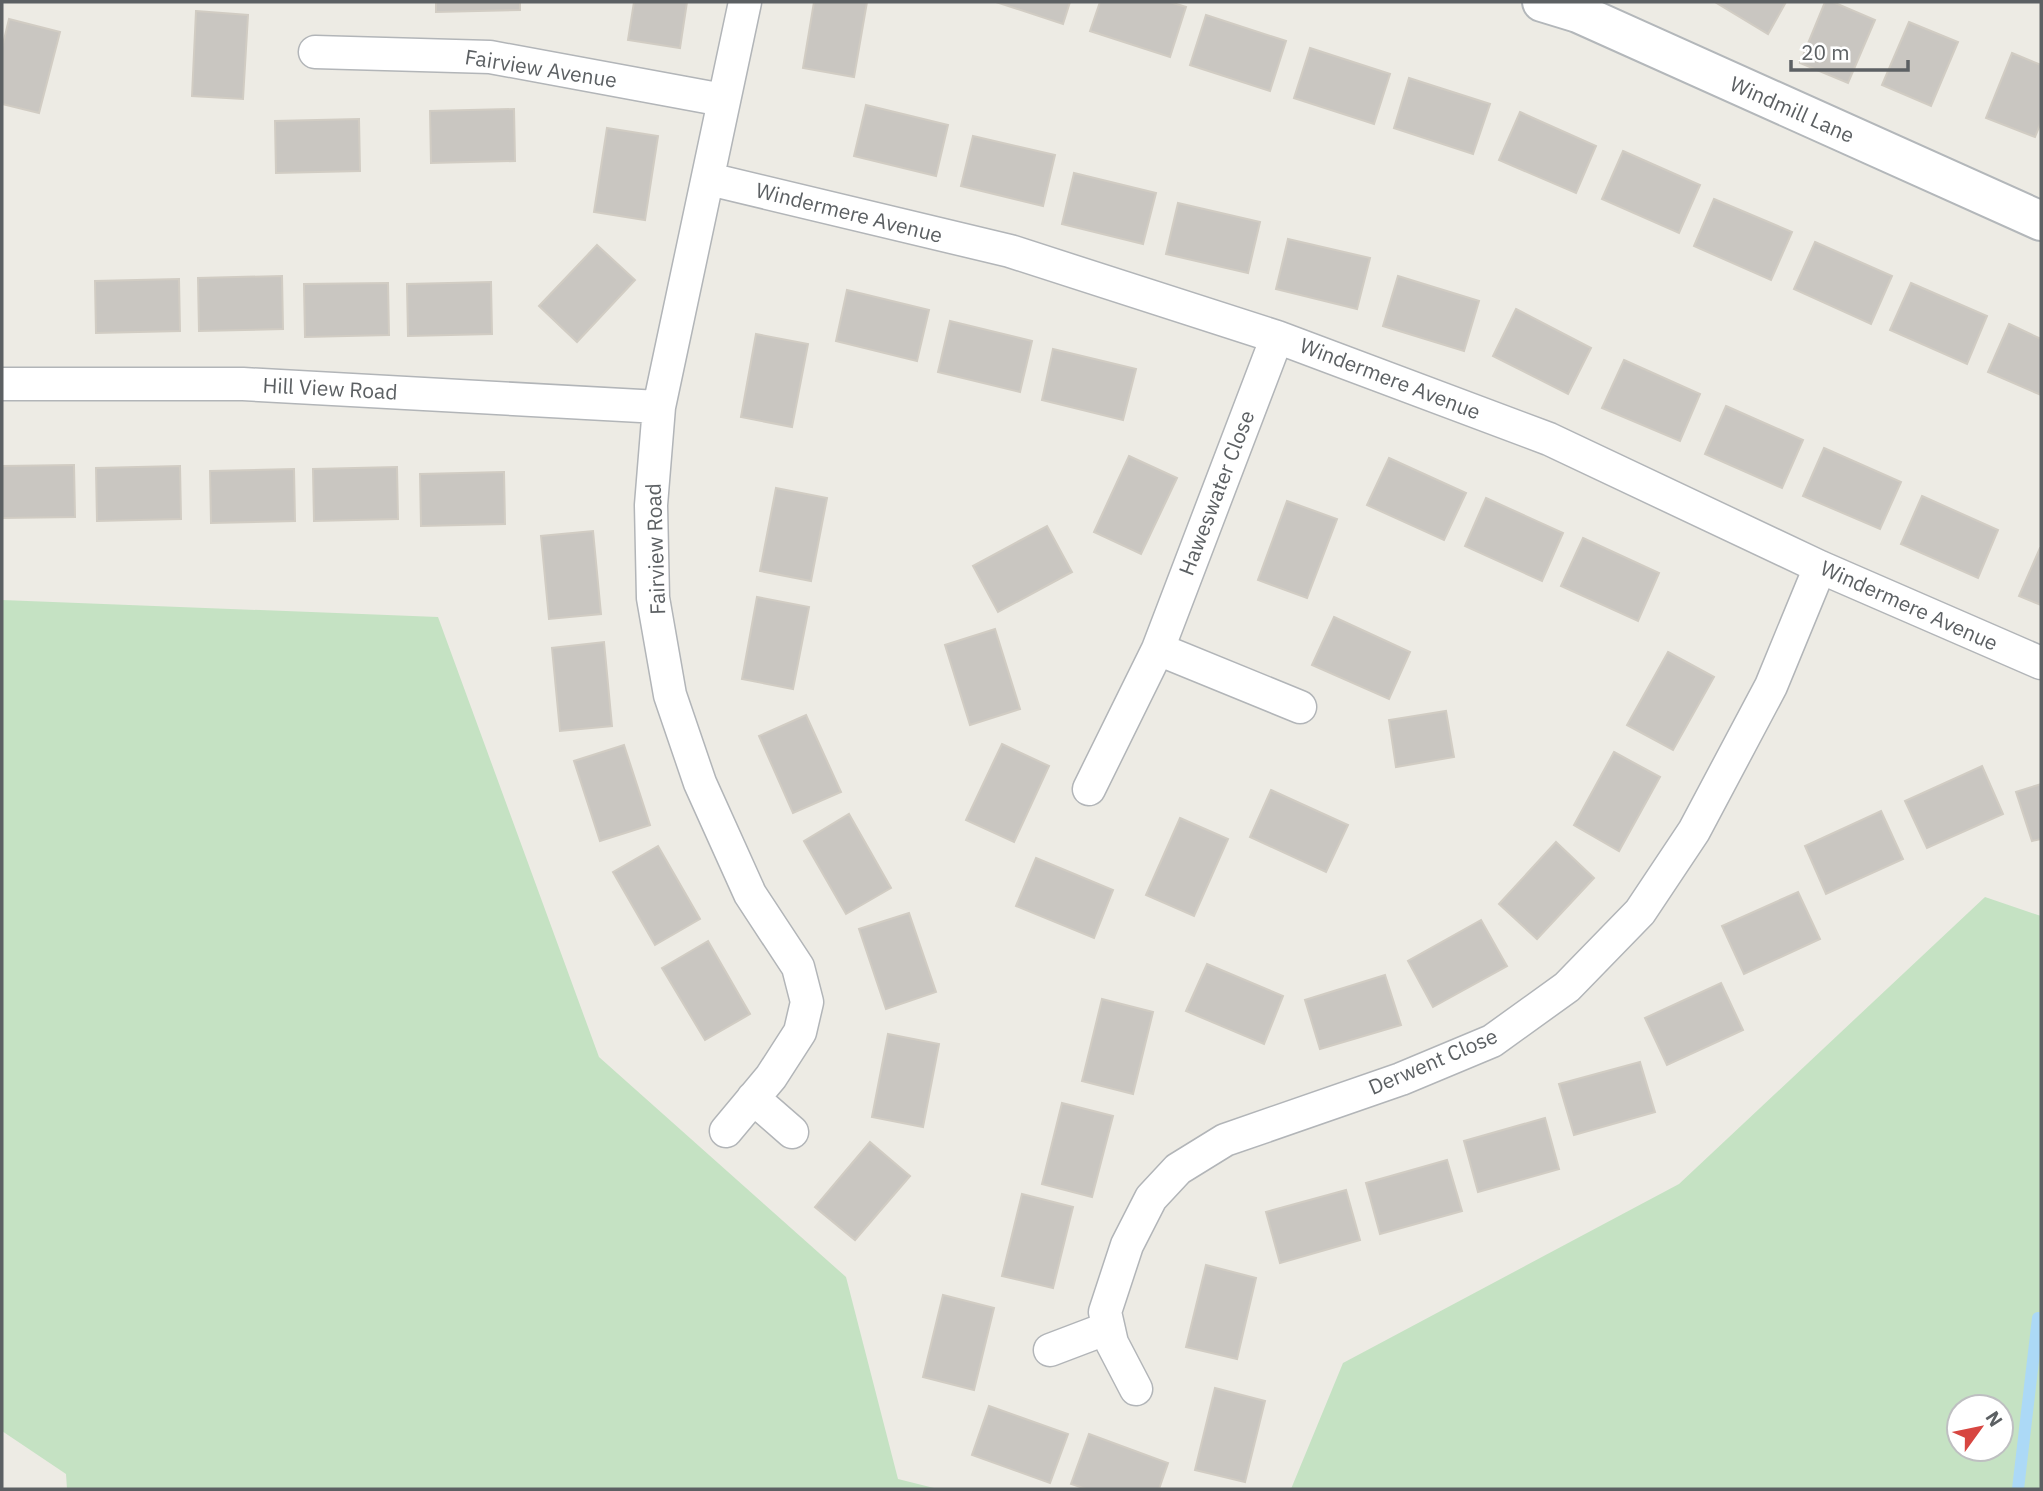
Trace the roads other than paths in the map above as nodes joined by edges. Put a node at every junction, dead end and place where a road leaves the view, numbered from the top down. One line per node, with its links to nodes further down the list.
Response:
1 (745, 2): 4 (street, Fairview Road)
2 (1542, 2): 6 (street, Windmill Lane)
3 (315, 52): 4 (street, Fairview Avenue)
4 (723, 100): 5 (street, Fairview Road)
5 (709, 179): 7 (street, Windermere Avenue); 9 (street, Fairview Road)
6 (2041, 221)
7 (1277, 337): 10 (street, Windermere Avenue); 11 (street, Haweswater Close)
8 (2, 384): 9 (street, Hill View Road)
9 (659, 407): 15 (street, Fairview Road)
10 (1820, 567): 12 (street, Windermere Avenue); 18 (street, Derwent Close)
11 (1158, 649): 13 (street); 14 (street, Haweswater Close)
12 (2041, 663)
13 (1300, 707)
14 (1089, 789)
15 (753, 1098): 16 (street, Fairview Road); 17 (street)
16 (726, 1131)
17 (792, 1132)
18 (1108, 1328): 19 (street); 20 (street, Derwent Close)
19 (1050, 1350)
20 (1136, 1389)

